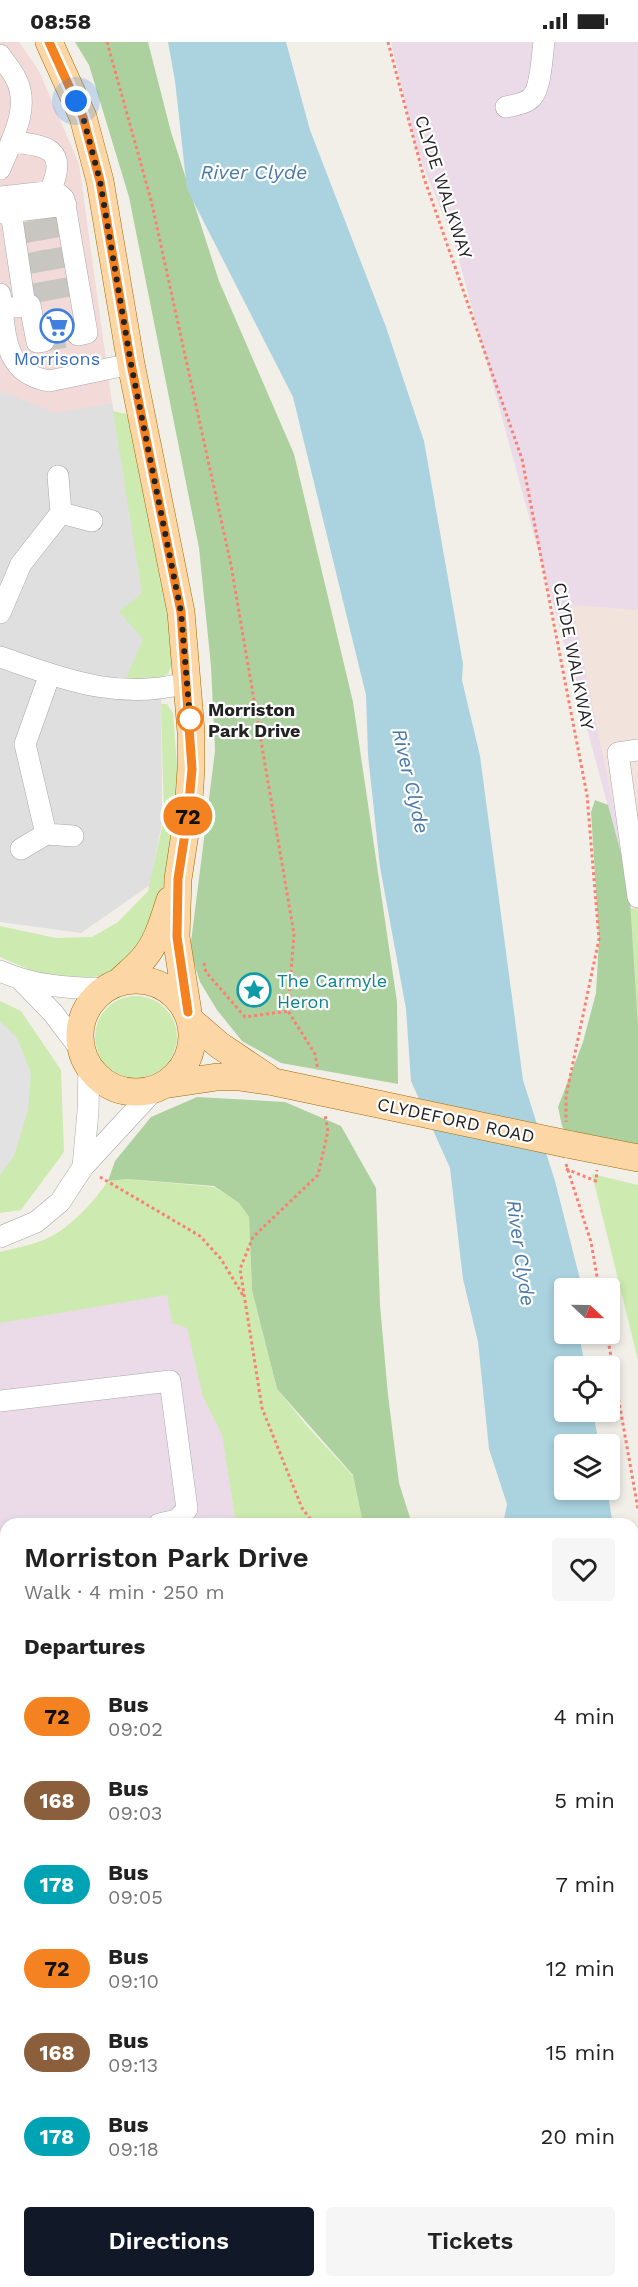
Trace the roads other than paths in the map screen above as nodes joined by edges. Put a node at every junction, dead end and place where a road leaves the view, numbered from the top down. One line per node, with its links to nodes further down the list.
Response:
1 (49, 42): 12 (main road)
2 (544, 42): 4 (street)
3 (0, 55): 5 (street)
4 (506, 107)
5 (11, 142): 6 (street); 7 (street)
6 (0, 169)
7 (31, 208): 9 (street); 10 (street)
8 (1, 302): 9 (street); 12 (street)
9 (31, 305): 11 (street)
10 (78, 335)
11 (44, 340)
12 (131, 364): 19 (main road)
13 (58, 476): 14 (street)
14 (61, 513): 15 (street); 16 (street)
15 (92, 521)
16 (0, 613)
17 (0, 657): 18 (street)
18 (50, 674): 19 (street); 21 (street)
19 (186, 683): 24 (main road)
20 (638, 750): 25 (street)
21 (46, 834): 22 (street); 23 (street)
22 (73, 836)
23 (21, 849)
24 (178, 879): 28 (main road); 29 (main road)
25 (638, 897)
26 (0, 971): 27 (street)
27 (22, 981): 28 (street); 30 (street)
28 (111, 986): 29 (main road); 30 (main road)
29 (189, 1016): 31 (main road, CLYDEFORD ROAD); 32 (main road)
30 (85, 1058): 32 (main road); 34 (street)
31 (274, 1082): 32 (main road, CLYDEFORD ROAD); 33 (main road, CLYDEFORD ROAD, bridge)
32 (159, 1087): 34 (street)
33 (638, 1158)
34 (83, 1167): 35 (street)
35 (0, 1237)
36 (0, 1401): 37 (street)
37 (179, 1518)

